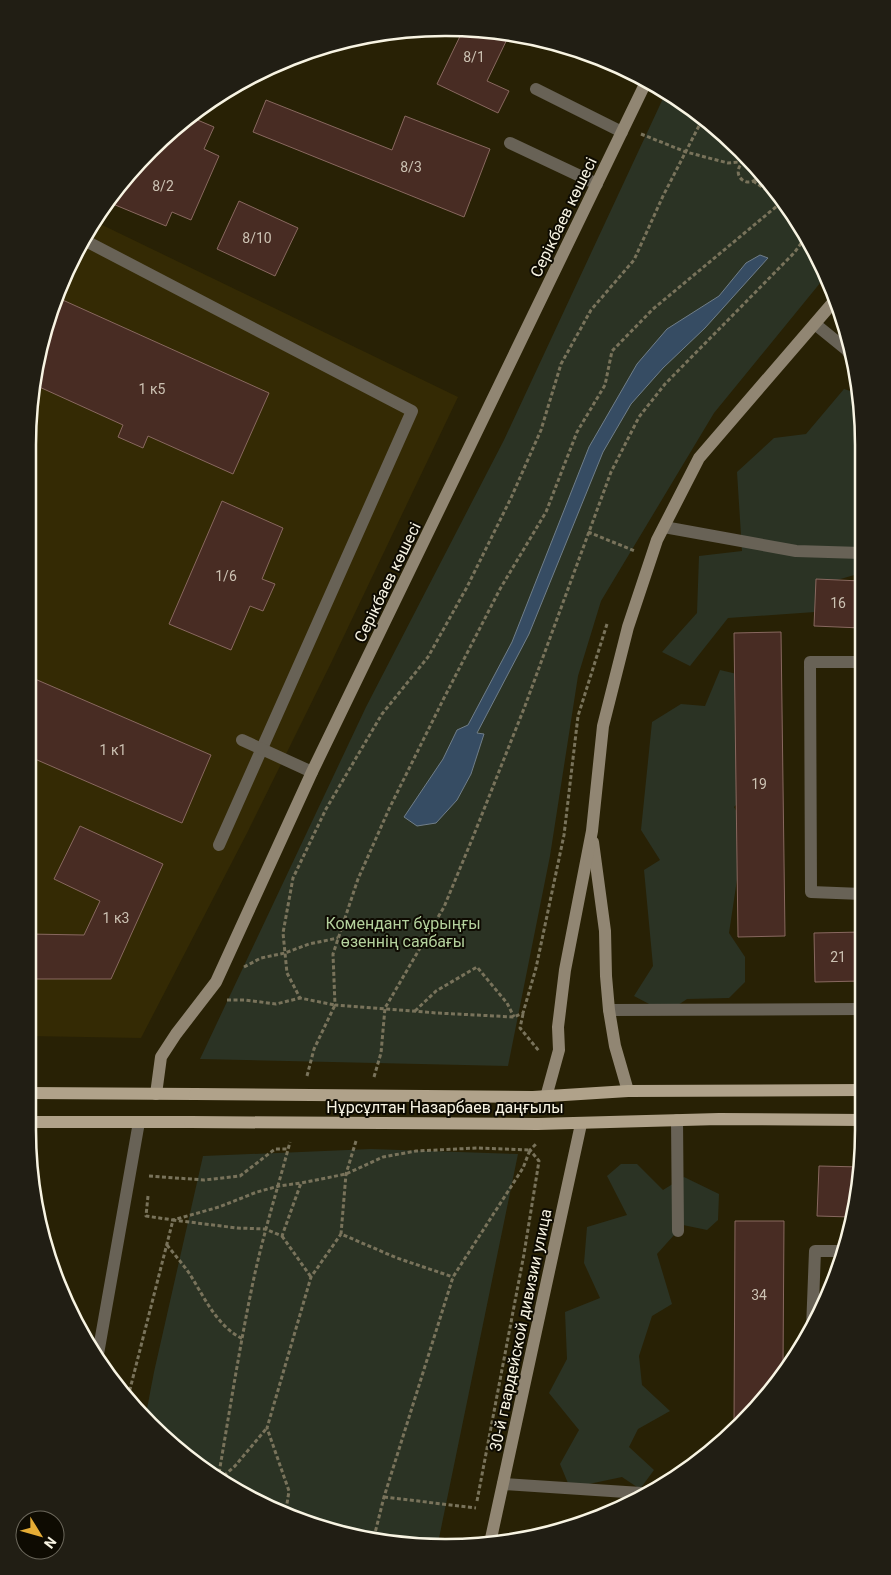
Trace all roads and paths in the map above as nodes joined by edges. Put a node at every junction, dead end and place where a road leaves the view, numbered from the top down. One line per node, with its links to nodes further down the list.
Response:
1 (643, 87): 4 (street, Серікбаев көшесі)
2 (536, 89): 4 (lane)
3 (700, 125): 7 (path)
4 (622, 132): 12 (street, Серікбаев көшесі)
5 (510, 143): 12 (lane)
6 (638, 143): 7 (path)
7 (686, 152): 8 (path); 33 (path)
8 (741, 162)
9 (742, 164): 11 (path)
10 (756, 180): 11 (path)
11 (753, 182): 13 (path)
12 (597, 184): 28 (street, Серікбаев көшесі)
13 (763, 188)
14 (777, 206): 32 (path)
15 (90, 243): 27 (lane)
16 (801, 244): 21 (path)
17 (830, 306): 18 (street)
18 (815, 324): 19 (lane); 20 (street)
19 (842, 346)
20 (664, 527): 23 (lane); 29 (street)
21 (588, 532): 22 (path); 38 (path)
22 (638, 552)
23 (855, 553)
24 (609, 618): 42 (path)
25 (855, 662): 31 (lane)
26 (242, 740): 27 (lane)
27 (262, 749): 28 (lane); 30 (lane)
28 (312, 772): 50 (street, Серікбаев көшесі)
29 (592, 831): 40 (street); 51 (street)
30 (219, 845)
31 (855, 894)
32 (338, 938): 33 (path); 37 (path)
33 (285, 953): 34 (path); 36 (path)
34 (242, 962)
35 (227, 992): 36 (path)
36 (300, 998): 37 (path)
37 (335, 1005): 38 (path); 44 (path)
38 (385, 1008): 41 (path); 45 (path)
39 (855, 1009): 40 (lane)
40 (610, 1010): 48 (street)
41 (415, 1011): 43 (path); 43 (path)
42 (523, 1013): 43 (path); 46 (path)
43 (514, 1017)
44 (314, 1049)
45 (381, 1053)
46 (540, 1053)
47 (855, 1090): 48 (main road, Нұрсұлтан Назарбаев даңғылы)
48 (628, 1092): 51 (main road, Нұрсұлтан Назарбаев даңғылы)
49 (36, 1093): 50 (main road, Нұрсұлтан Назарбаев даңғылы)
50 (156, 1094): 51 (main road, Нұрсұлтан Назарбаев даңғылы, bridge)
51 (546, 1097)
52 (677, 1120): 53 (main road, Нұрсұлтан Назарбаев даңғылы); 56 (main road, Нұрсұлтан Назарбаев даңғылы); 67 (lane)
53 (855, 1120)
54 (36, 1122): 55 (main road, Нұрсұлтан Назарбаев даңғылы)
55 (139, 1122): 56 (main road, Нұрсұлтан Назарбаев даңғылы, bridge); 76 (lane)
56 (581, 1124): 81 (street, 30-й гвардейской дивизии улица)
57 (536, 1144): 59 (path)
58 (288, 1150): 60 (path)
59 (530, 1150): 61 (path); 73 (path); 83 (path)
60 (148, 1168)
61 (346, 1174): 62 (path); 68 (path)
62 (301, 1183): 63 (path); 69 (path)
63 (279, 1186): 65 (path); 66 (path)
64 (148, 1187): 65 (path)
65 (173, 1220): 66 (path); 70 (path)
66 (265, 1229): 69 (path); 75 (path)
67 (678, 1231)
68 (341, 1234): 72 (path); 73 (path)
69 (282, 1236): 72 (path)
70 (167, 1244): 75 (path); 77 (path)
71 (836, 1251): 74 (lane)
72 (311, 1277): 78 (path)
73 (453, 1277): 83 (path)
74 (813, 1311)
75 (243, 1339): 79 (path)
76 (99, 1347)
77 (130, 1389)
78 (267, 1428): 80 (path); 84 (path)
79 (220, 1471)
80 (225, 1474)
81 (503, 1484): 82 (lane); 86 (street, 30-й гвардейской дивизии улица)
82 (635, 1493)
83 (384, 1497): 85 (path)
84 (286, 1507)
85 (375, 1532)
86 (492, 1536)

